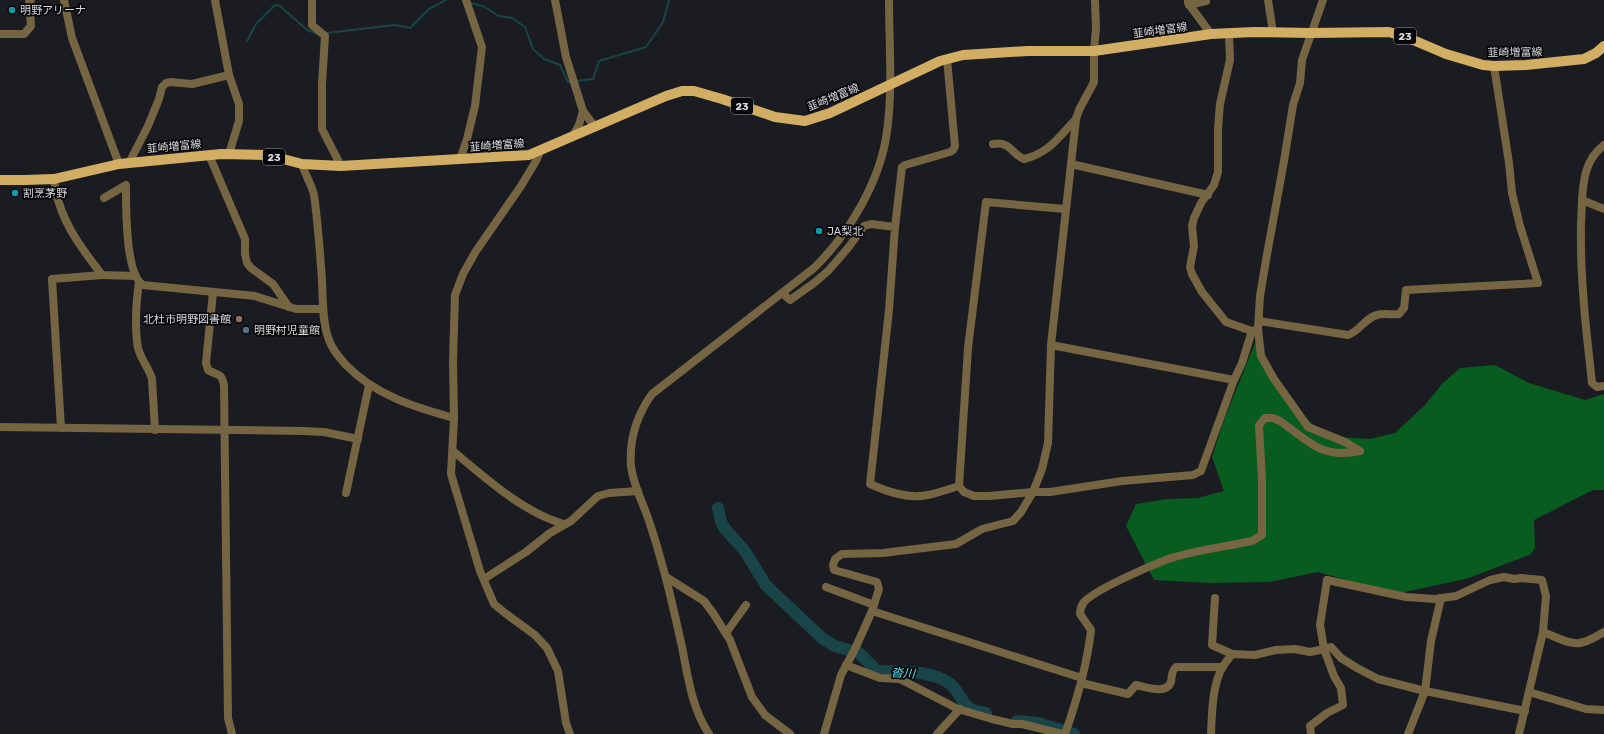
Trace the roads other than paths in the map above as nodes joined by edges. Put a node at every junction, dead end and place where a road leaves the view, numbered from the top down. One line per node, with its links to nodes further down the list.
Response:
1 (31, 0): 15 (street)
2 (64, 0): 34 (street)
3 (216, 0): 22 (street)
4 (312, 0): 37 (street)
5 (466, 0): 33 (street)
6 (555, 0): 24 (street)
7 (889, 0): 23 (street)
8 (1095, 0): 19 (street)
9 (1205, 0): 12 (street)
10 (1268, 0): 14 (street)
11 (1323, 0): 17 (street)
12 (1189, 2): 16 (street)
13 (1229, 33): 14 (main road, 韮崎増富線 / 23); 16 (main road, 韮崎増富線 / 23); 40 (street)
14 (1274, 33): 17 (main road, 韮崎増富線 / 23)
15 (0, 34)
16 (1211, 34): 19 (main road, 韮崎増富線 / 23)
17 (1311, 34): 21 (main road, 韮崎増富線 / 23); 52 (street)
18 (1604, 46): 21 (main road, 韮崎増富線 / 23)
19 (1094, 51): 20 (main road, 韮崎増富線 / 23); 25 (street)
20 (947, 59): 23 (main road, 韮崎増富線 / 23); 45 (street)
21 (1494, 66): 52 (street)
22 (229, 76): 31 (street); 34 (street)
23 (889, 86): 26 (main road, 韮崎増富線 / 23); 49 (street)
24 (583, 111): 26 (street); 27 (street)
25 (1076, 119): 28 (street); 36 (street)
26 (595, 127): 27 (main road, 韮崎増富線 / 23)
27 (573, 136): 30 (main road, 韮崎増富線 / 23)
28 (993, 144)
29 (1604, 145): 42 (street)
30 (540, 152): 33 (main road, 韮崎増富線 / 23); 57 (street)
31 (229, 154): 32 (main road, 韮崎増富線 / 23); 35 (main road, 韮崎増富線 / 23)
32 (209, 155): 34 (main road, 韮崎増富線 / 23); 50 (street)
33 (460, 159): 37 (main road, 韮崎増富線 / 23)
34 (124, 163): 38 (main road, 韮崎増富線 / 23)
35 (302, 164): 37 (main road, 韮崎増富線 / 23); 51 (street)
36 (1071, 164): 40 (street); 43 (street)
37 (341, 166)
38 (54, 179): 39 (main road, 韮崎増富線 / 23); 46 (street)
39 (0, 180)
40 (1208, 194): 52 (street)
41 (104, 198): 47 (street)
42 (1582, 200): 44 (street); 56 (street)
43 (1066, 209): 53 (street); 64 (street)
44 (1604, 209)
45 (895, 227): 49 (street); 64 (street)
46 (102, 275): 47 (street); 59 (street)
47 (138, 279): 48 (street); 60 (street)
48 (213, 292): 50 (street); 61 (street)
49 (782, 293): 65 (street)
50 (289, 307): 51 (street)
51 (323, 309): 55 (street)
52 (1256, 327): 54 (street); 83 (street)
53 (1051, 345): 54 (street); 66 (street)
54 (1234, 380): 66 (street)
55 (369, 385): 57 (street); 62 (street)
56 (1604, 386)
57 (454, 418): 63 (street)
58 (0, 427): 59 (street)
59 (60, 428): 60 (street)
60 (155, 430): 61 (street)
61 (224, 430): 62 (street); 89 (street)
62 (358, 439): 67 (street)
63 (453, 451): 68 (street); 70 (street)
64 (959, 486): 66 (street)
65 (638, 491): 68 (street); 69 (street)
66 (1034, 492): 75 (street)
67 (346, 493)
68 (564, 524): 70 (street)
69 (666, 577): 78 (street); 91 (street)
70 (484, 578): 90 (street)
71 (826, 587): 75 (street)
72 (1215, 598): 80 (street)
73 (1441, 598): 76 (street); 79 (street); 84 (street)
74 (746, 605): 78 (street)
75 (873, 608): 81 (street); 83 (street)
76 (1543, 632): 77 (street); 85 (street)
77 (1604, 632)
78 (726, 634): 92 (street)
79 (1324, 649): 80 (street); 84 (street); 98 (street)
80 (1232, 654): 82 (street)
81 (846, 665): 86 (street); 93 (street)
82 (1222, 667): 83 (street); 97 (street)
83 (1082, 680): 96 (street)
84 (1425, 691): 88 (street); 99 (street)
85 (1529, 692): 87 (street); 88 (street)
86 (960, 709): 94 (street); 95 (street)
87 (1604, 710)
88 (1524, 711): 100 (street)
89 (232, 734)
90 (570, 734)
91 (709, 734)
92 (790, 734)
93 (824, 734)
94 (937, 734)
95 (1062, 734)
96 (1065, 734)
97 (1211, 734)
98 (1311, 734)
99 (1408, 734)
100 (1519, 734)

